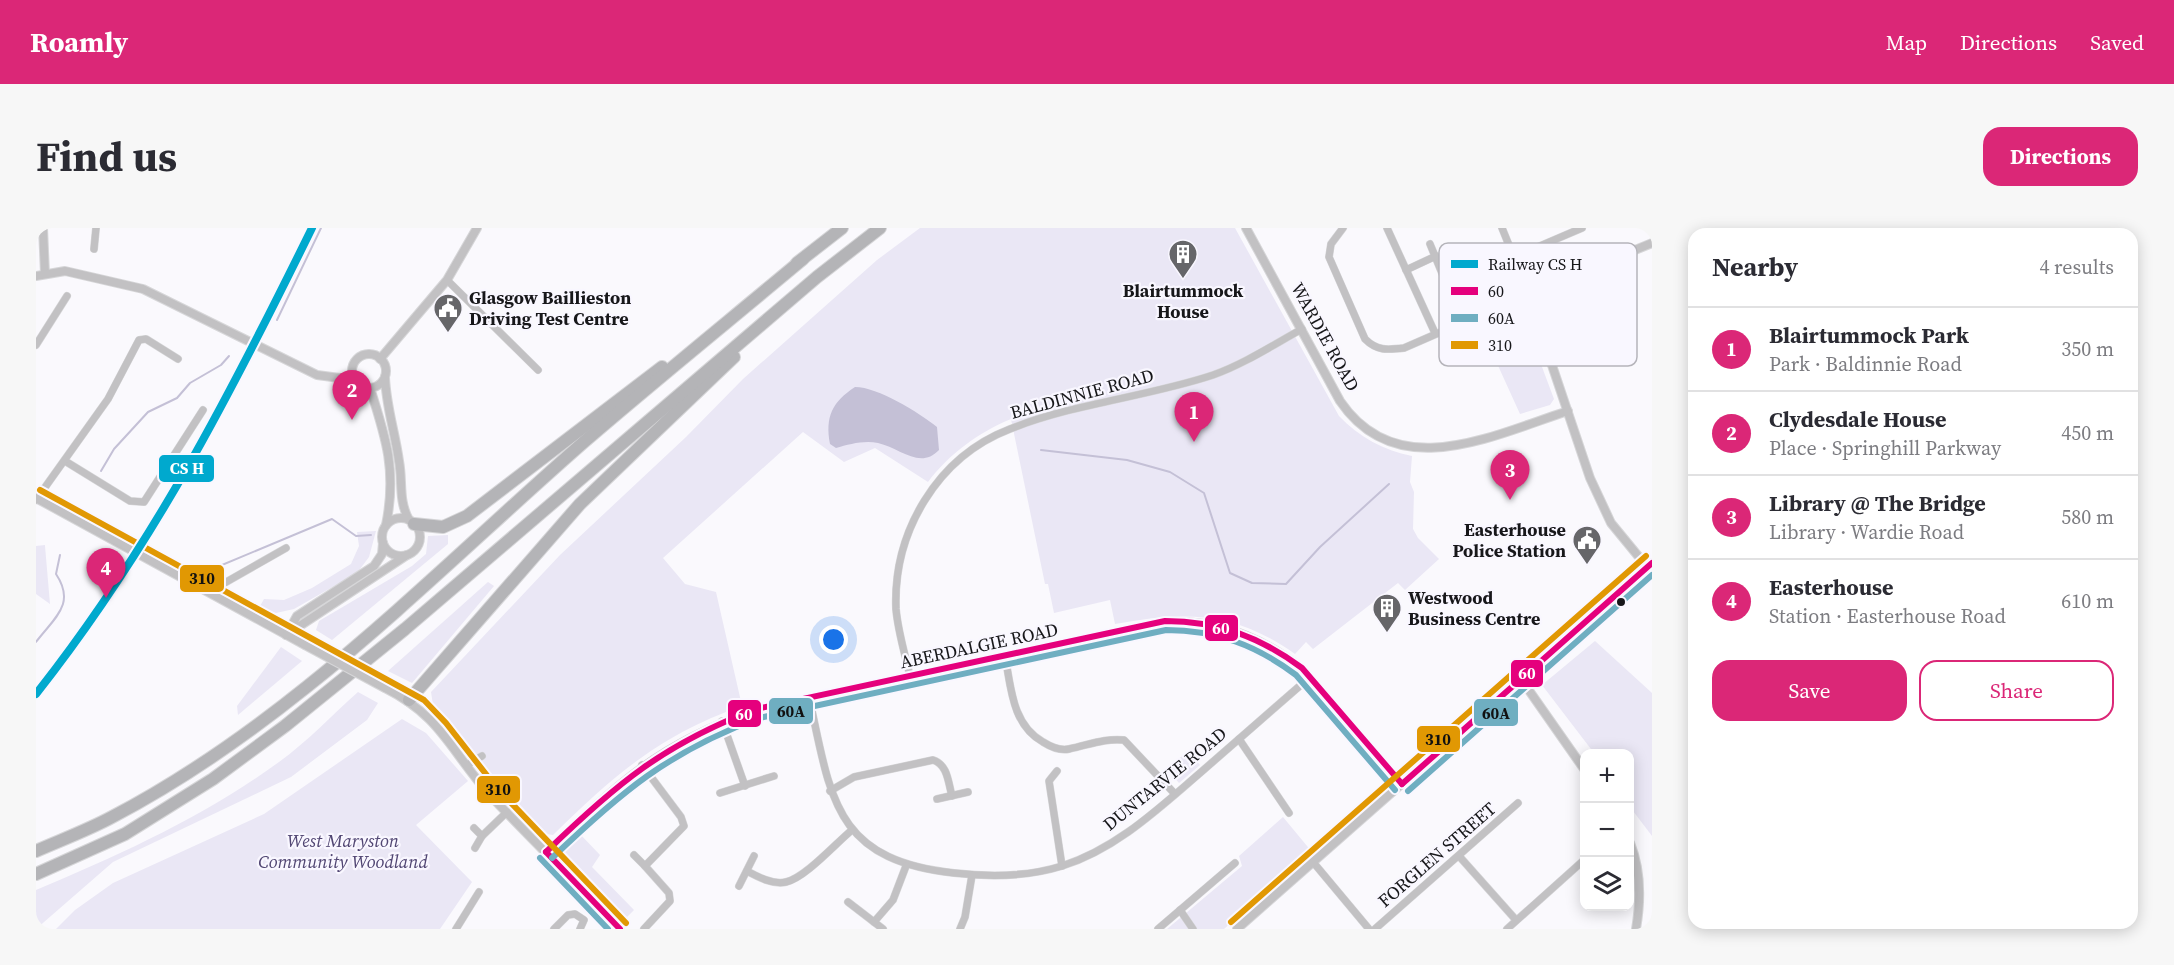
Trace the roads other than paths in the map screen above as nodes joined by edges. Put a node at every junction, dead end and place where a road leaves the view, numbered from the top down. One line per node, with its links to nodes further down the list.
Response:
1 (43, 228): 21 (street)
2 (96, 228): 15 (street)
3 (477, 228): 23 (street)
4 (842, 228): 18 (highway)
5 (880, 228): 22 (highway)
6 (1246, 228): 25 (street, WARDIE ROAD)
7 (1343, 228): 27 (street)
8 (1387, 228): 20 (street)
9 (1502, 228): 11 (street)
10 (1582, 228): 12 (street)
11 (1508, 243)
12 (1548, 243)
13 (1652, 243): 16 (street)
14 (1430, 244): 17 (street)
15 (94, 249)
16 (1637, 249)
17 (1436, 256): 19 (street); 20 (street)
18 (803, 259): 40 (highway); 77 (highway)
19 (1439, 264)
20 (1406, 270): 27 (street)
21 (40, 275): 34 (street)
22 (817, 277): 53 (highway); 90 (highway)
23 (447, 280): 30 (street); 32 (street)
24 (67, 296): 28 (street)
25 (1302, 329): 37 (street, WARDIE ROAD); 49 (street, BALDINNIE ROAD)
26 (1439, 331): 27 (street)
27 (1435, 333)
28 (36, 345)
29 (178, 359): 38 (street)
30 (380, 359): 33 (street); 34 (street)
31 (1553, 366): 37 (street)
32 (538, 370)
33 (385, 377): 35 (street); 40 (street)
34 (355, 380): 35 (street)
35 (370, 388): 41 (street)
36 (203, 410): 38 (street)
37 (1568, 411): 45 (street)
38 (65, 461): 39 (street)
39 (36, 499): 46 (street)
40 (412, 522): 41 (street); 44 (street)
41 (386, 525): 42 (street)
42 (383, 543): 44 (street); 47 (street)
43 (286, 548): 46 (street)
44 (407, 555): 47 (street)
45 (1651, 565): 51 (street)
46 (213, 594): 47 (street)
47 (286, 635): 53 (street, bridge)
48 (1005, 656): 49 (street, ABERDALGIE ROAD); 50 (street, ABERDALGIE ROAD); 67 (street)
49 (909, 676): 52 (street, ABERDALGIE ROAD)
50 (1310, 677): 55 (street, DUNTARVIE ROAD); 62 (street, ABERDALGIE ROAD)
51 (1521, 679): 57 (street); 62 (street)
52 (809, 697): 54 (street, ABERDALGIE ROAD); 64 (street, DUNTARVIE ROAD)
53 (409, 700): 58 (street)
54 (722, 721): 59 (street, ABERDALGIE ROAD); 63 (street)
55 (1239, 739): 67 (street, DUNTARVIE ROAD); 72 (street)
56 (482, 756): 58 (street)
57 (1580, 763)
58 (467, 765): 71 (street)
59 (642, 765): 78 (street, ABERDALGIE ROAD); 86 (street)
60 (1057, 771): 88 (street)
61 (774, 776): 63 (street)
62 (1402, 784): 83 (street)
63 (745, 786): 66 (street)
64 (830, 791): 68 (street); 74 (street, DUNTARVIE ROAD)
65 (968, 792): 68 (street)
66 (720, 793)
67 (1175, 794): 88 (street, DUNTARVIE ROAD)
68 (952, 796): 69 (street)
69 (937, 799)
70 (1518, 803): 82 (street, FORGLEN STREET)
71 (507, 812): 75 (street); 78 (street)
72 (1289, 813)
73 (474, 828): 75 (street)
74 (852, 830): 87 (street, DUNTARVIE ROAD); 89 (street)
75 (482, 836): 76 (street)
76 (475, 848)
77 (36, 851)
78 (546, 852): 101 (street)
79 (634, 855): 86 (street)
80 (1634, 855): 111 (street)
81 (754, 856): 89 (street)
82 (1459, 856): 96 (street); 109 (street, FORGLEN STREET)
83 (1313, 862): 107 (street); 108 (street)
84 (1235, 863): 95 (street)
85 (1580, 864): 96 (street)
86 (645, 866): 102 (street)
87 (906, 866): 91 (street, DUNTARVIE ROAD); 97 (street)
88 (1062, 866): 91 (street, DUNTARVIE ROAD)
89 (747, 871): 92 (street)
90 (36, 874)
91 (972, 875): 104 (street)
92 (740, 886)
93 (479, 892): 98 (street)
94 (848, 902): 97 (street)
95 (1180, 910): 105 (street); 106 (street)
96 (1516, 920): 110 (street)
97 (874, 922): 103 (street)
98 (456, 929)
99 (554, 929): 100 (street)
100 (580, 929)
101 (620, 929)
102 (644, 929)
103 (883, 929)
104 (960, 929)
105 (1158, 929)
106 (1193, 929)
107 (1237, 929)
108 (1369, 929)
109 (1375, 929)
110 (1507, 929)
111 (1636, 929)

